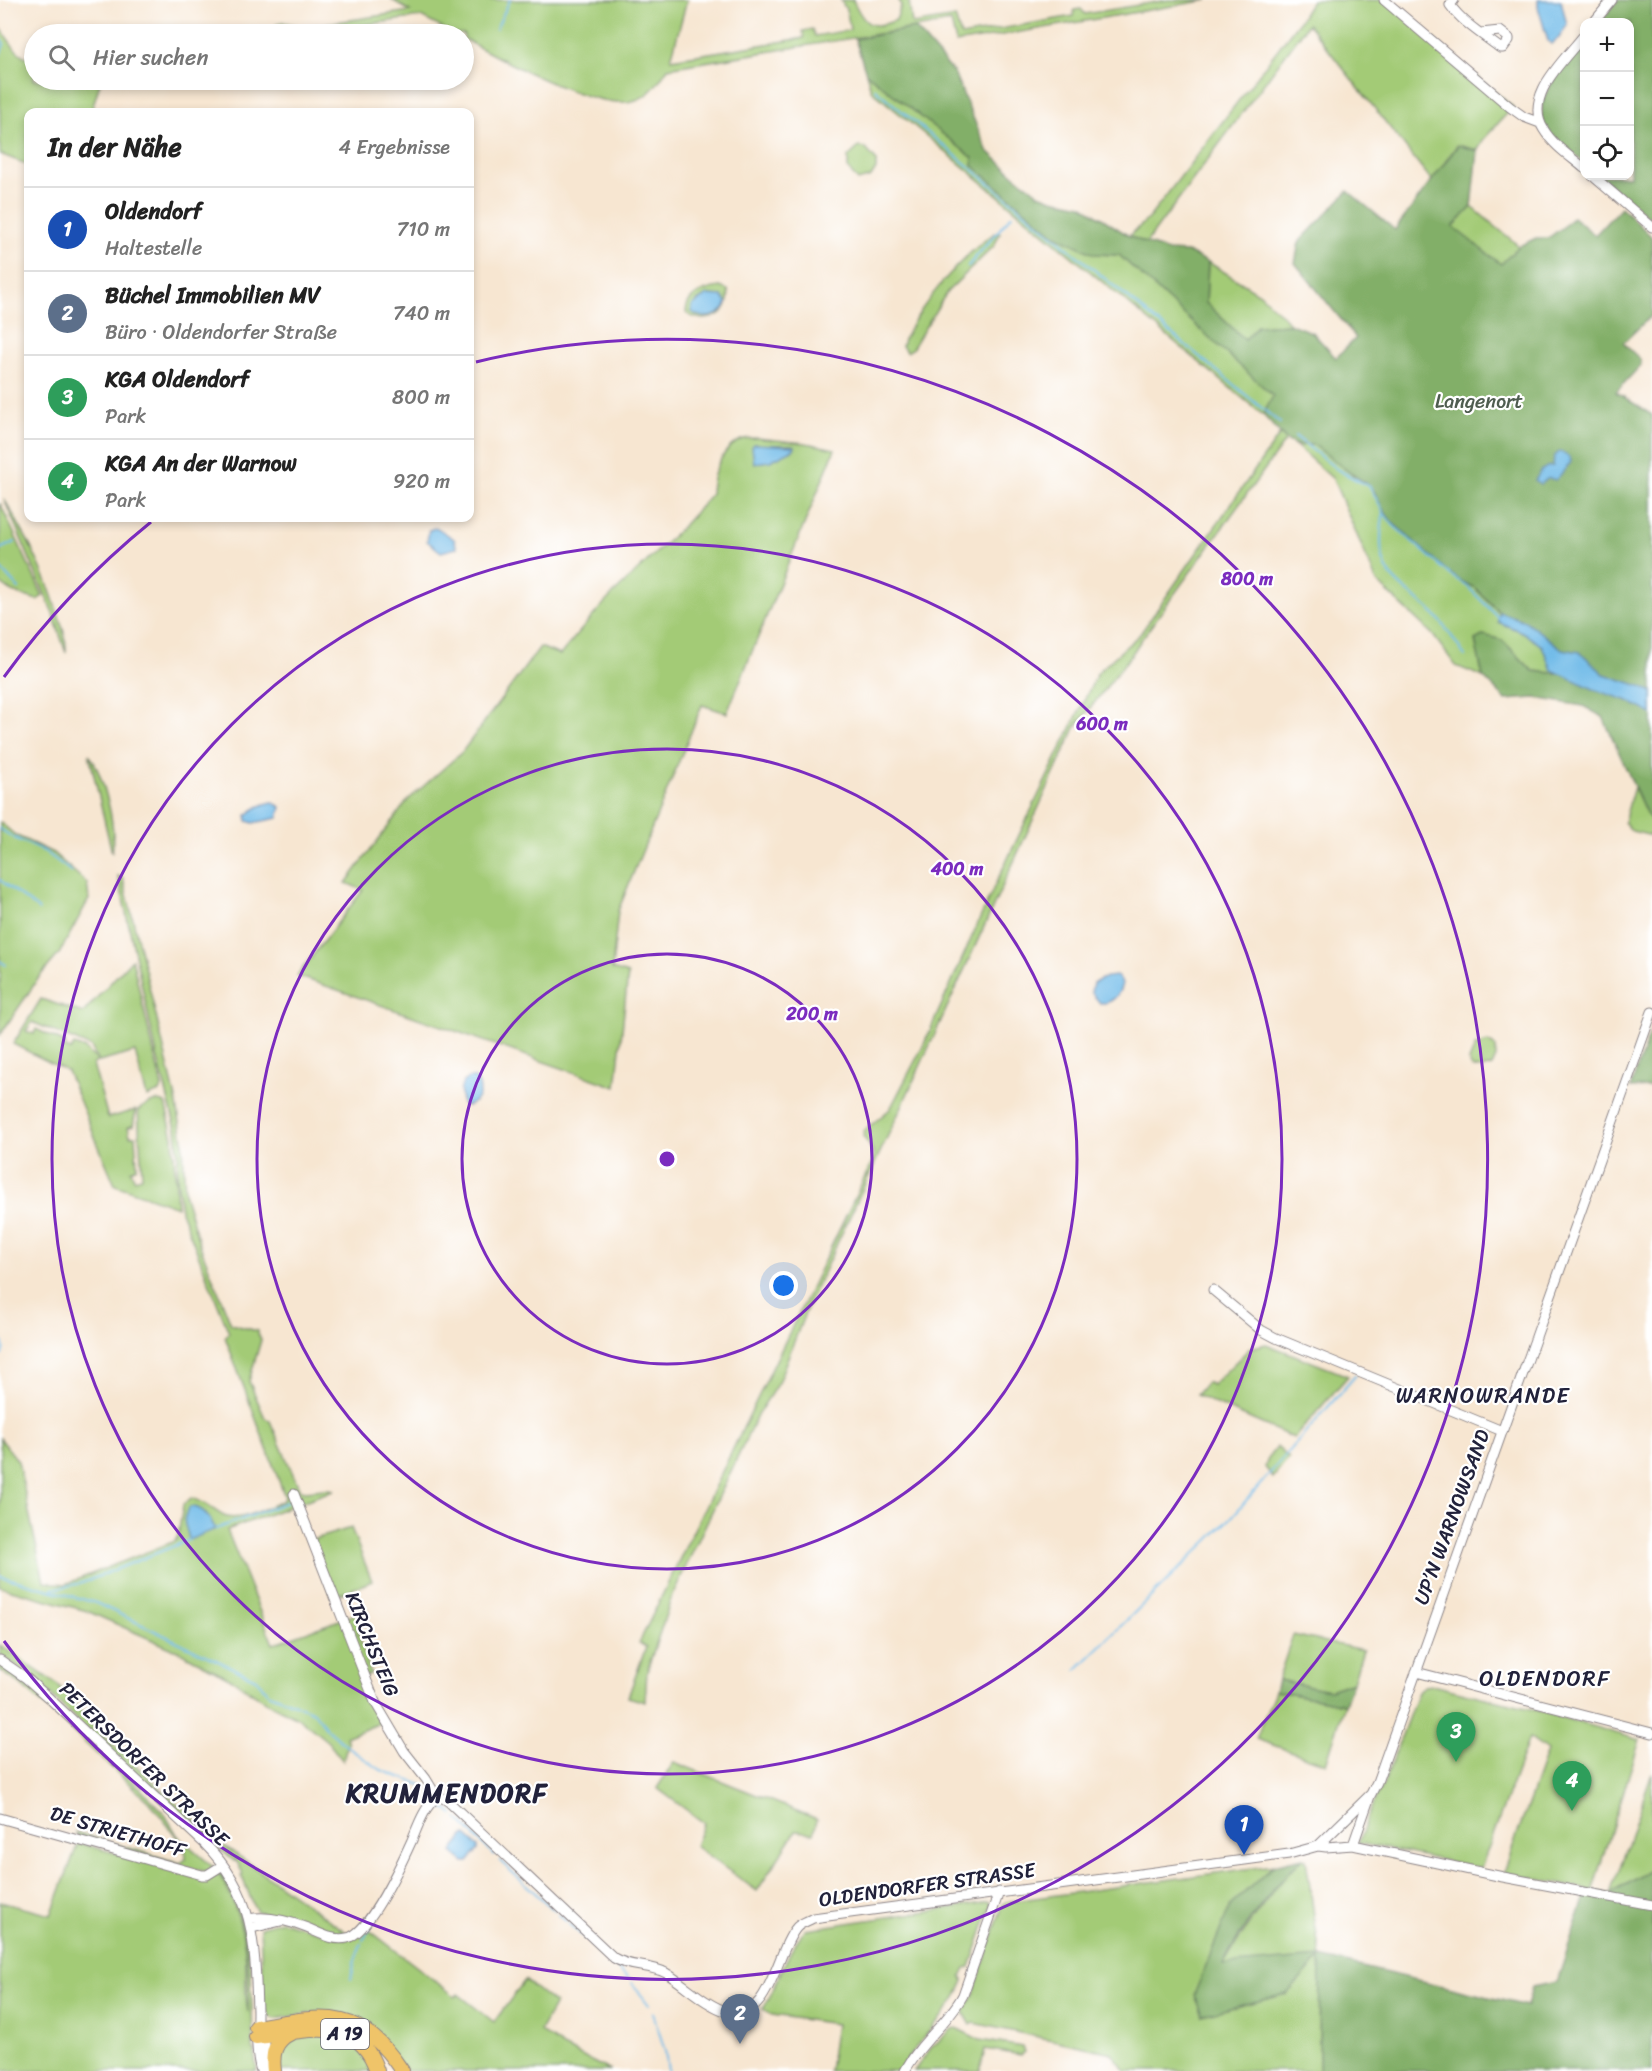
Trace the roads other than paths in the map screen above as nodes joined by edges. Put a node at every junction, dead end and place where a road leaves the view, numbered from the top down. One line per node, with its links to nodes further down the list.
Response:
1 (1384, 0): 7 (street)
2 (1612, 0): 4 (street)
3 (1449, 2): 5 (street)
4 (1597, 18)
5 (1481, 33)
6 (1580, 40): 7 (street)
7 (1539, 120): 8 (street)
8 (1580, 164)
9 (1598, 180): 10 (street)
10 (1652, 226)
11 (1652, 1012): 13 (street, UP’N WARNOWSAND)
12 (1213, 1290): 13 (street)
13 (1502, 1431): 16 (street, UP’N WARNOWSAND)
14 (294, 1494): 19 (street, KIRCHSTEIG)
15 (0, 1660): 23 (street, PETERSDORFER STRASSE)
16 (1416, 1672): 17 (street); 18 (street, UP’N WARNOWSAND)
17 (1652, 1733)
18 (1371, 1794): 21 (street); 22 (street, UP’N WARNOWSAND)
19 (437, 1797): 24 (street, OLDENDORFER STRASSE); 26 (street)
20 (0, 1818): 23 (street, DE STRIETHOFF)
21 (1353, 1845): 22 (street); 25 (street)
22 (1318, 1846): 24 (street, OLDENDORFER STRASSE)
23 (224, 1865): 26 (street, PETERSDORFER STRASSE)
24 (999, 1892): 34 (street)
25 (1652, 1905)
26 (250, 1923): 27 (street, PETERSDORFER STRASSE)
27 (259, 2028): 28 (highway, A 19); 29 (street, PETERSDORFER STRASSE); 30 (street, PETERSDORFER STRASSE); 33 (highway)
28 (296, 2031): 31 (highway, A 19); 32 (highway, A 19)
29 (261, 2071)
30 (269, 2071)
31 (274, 2071)
32 (377, 2071)
33 (402, 2071)
34 (904, 2071)

